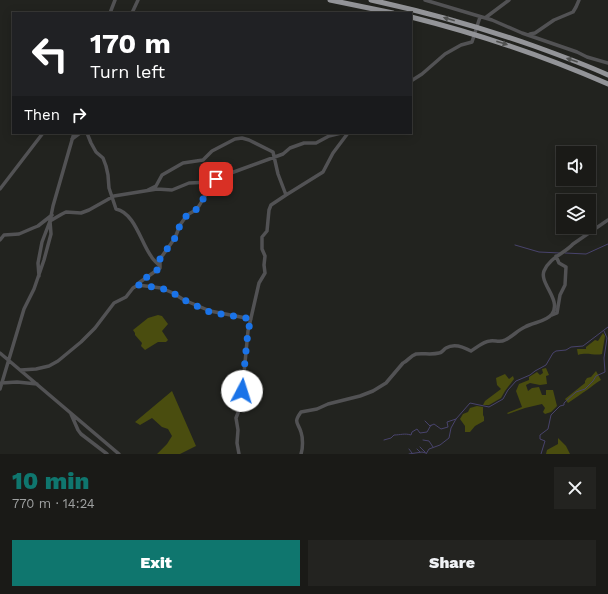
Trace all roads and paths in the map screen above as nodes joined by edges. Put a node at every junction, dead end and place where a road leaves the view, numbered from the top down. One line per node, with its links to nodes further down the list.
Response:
1 (114, 0): 8 (street)
2 (138, 0): 9 (street)
3 (330, 0): 10 (highway)
4 (370, 0): 14 (highway, one-way to 4)
5 (425, 0): 12 (street)
6 (509, 0): 13 (street)
7 (579, 0): 16 (street)
8 (110, 12)
9 (132, 12)
10 (388, 12)
11 (412, 17): 15 (highway)
12 (480, 17): 13 (street); 14 (street)
13 (485, 18): 16 (street)
14 (477, 27): 15 (street); 18 (highway, one-way to 14)
15 (475, 34): 19 (street); 20 (highway, one-way to 20)
16 (527, 34): 17 (street)
17 (608, 64)
18 (608, 75)
19 (412, 80)
20 (608, 84)
21 (42, 134): 30 (street)
22 (74, 134): 27 (street)
23 (79, 134): 27 (street)
24 (88, 134): 33 (street)
25 (337, 134): 28 (street)
26 (347, 134): 32 (street)
27 (72, 139): 34 (street)
28 (274, 157): 29 (street); 31 (street); 32 (street)
29 (211, 182): 31 (street); 39 (street)
30 (0, 189)
31 (148, 190): 33 (street)
32 (286, 195): 43 (street)
33 (111, 197): 36 (street); 39 (street)
34 (52, 215): 36 (street); 37 (street)
35 (608, 220): 38 (street)
36 (50, 221): 40 (street); 40 (street)
37 (0, 240)
38 (556, 256): 42 (street); 42 (street)
39 (160, 266): 41 (street)
40 (39, 276): 45 (street)
41 (138, 285): 43 (street); 46 (street)
42 (549, 316): 54 (street)
43 (251, 319): 53 (street)
44 (0, 353): 45 (street)
45 (9, 360): 46 (street); 47 (street)
46 (21, 370): 48 (street)
47 (1, 383): 48 (street); 49 (street)
48 (39, 385): 50 (street)
49 (0, 389)
50 (70, 413): 51 (street); 52 (street)
51 (106, 454)
52 (119, 454)
53 (240, 454)
54 (301, 454)

